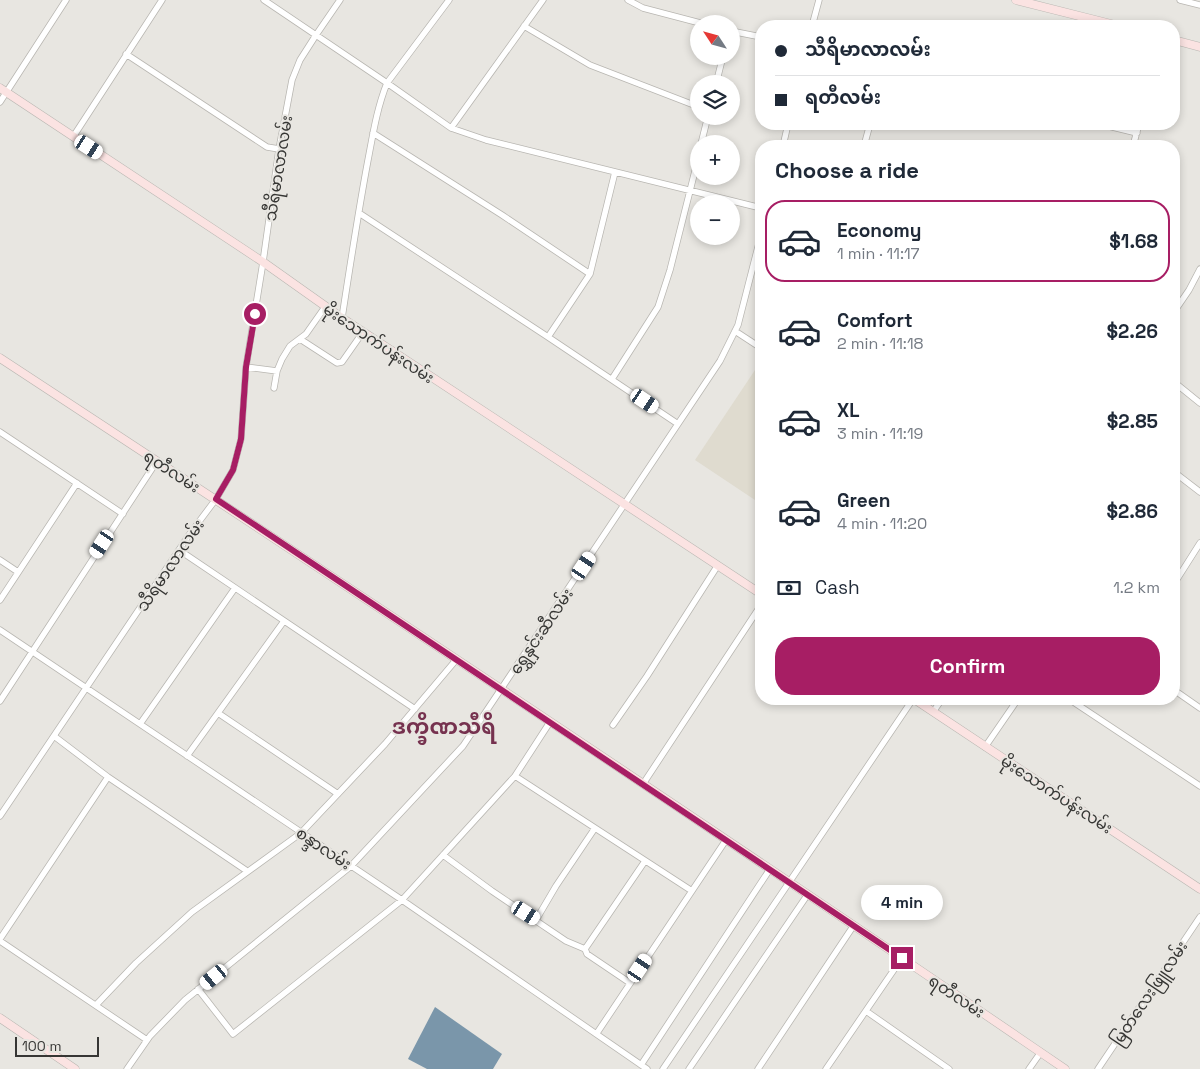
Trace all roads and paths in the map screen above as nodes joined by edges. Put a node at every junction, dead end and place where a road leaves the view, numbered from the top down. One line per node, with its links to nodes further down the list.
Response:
1 (66, 0): 24 (street)
2 (162, 0): 22 (street)
3 (264, 0): 18 (street)
4 (340, 0): 18 (street, သီရိမာလာလမ်း)
5 (449, 0): 23 (street)
6 (543, 0): 16 (street)
7 (628, 0): 13 (street)
8 (819, 0): 14 (street)
9 (1016, 0): 11 (street)
10 (1180, 0): 12 (street)
11 (1046, 4): 15 (street)
12 (1200, 5)
13 (690, 20)
14 (814, 20)
15 (1098, 20)
16 (524, 26): 26 (street); 27 (street)
17 (740, 33): 19 (street)
18 (316, 35): 23 (street); 34 (street, သီရိမာလာလမ်း)
19 (755, 36)
20 (1180, 42): 21 (street)
21 (1200, 47)
22 (126, 54): 32 (street); 34 (street)
23 (387, 83): 27 (street); 30 (street)
24 (3, 90): 25 (street); 32 (street, မိုးသောက်ပန်းလမ်း)
25 (0, 102)
26 (690, 104)
27 (451, 128): 35 (street)
28 (1124, 130): 31 (street)
29 (1137, 130): 31 (street)
30 (373, 133): 39 (street); 43 (street)
31 (1136, 133): 33 (street)
32 (73, 137): 41 (street, မိုးသောက်ပန်းလမ်း)
33 (1134, 140)
34 (279, 149): 41 (street, သီရိမာလာလမ်း)
35 (615, 172): 37 (street); 43 (street)
36 (691, 185): 37 (street)
37 (690, 190): 38 (street); 55 (street)
38 (755, 206)
39 (359, 213): 46 (street); 49 (street)
40 (755, 258): 47 (street, ရွှေနှင်းဆီလမ်း)
41 (264, 262): 45 (street, မိုးသောက်ပန်းလမ်း); 53 (street, သီရိမာလာလမ်း)
42 (1200, 269): 44 (street)
43 (590, 274): 49 (street)
44 (1180, 303)
45 (325, 307): 46 (street, မိုးသောက်ပန်းလမ်း); 50 (street)
46 (342, 318): 48 (street, မိုးသောက်ပန်းလမ်း)
47 (735, 331): 51 (street); 59 (street, ရွှေနှင်းဆီလမ်း)
48 (363, 332): 50 (street); 66 (street, မိုးသောက်ပန်းလမ်း)
49 (548, 337): 55 (street)
50 (300, 339): 54 (street)
51 (755, 344)
52 (0, 358): 61 (street, ရတီလမ်း)
53 (246, 367): 54 (street); 65 (street, သီရိမာလာလမ်း)
54 (277, 371): 57 (street)
55 (612, 379): 59 (street)
56 (1180, 387): 58 (street)
57 (274, 388)
58 (1200, 403)
59 (678, 424): 66 (street, ရွှေနှင်းဆီလမ်း)
60 (0, 432): 63 (street)
61 (157, 461): 65 (street, ရတီလမ်း); 67 (street)
62 (1180, 477): 64 (street)
63 (77, 483): 67 (street); 72 (street)
64 (1200, 492)
65 (216, 499): 69 (street, သီရိမာလာလမ်း); 81 (street, ရတီလမ်း)
66 (626, 504): 71 (street, မိုးသောက်ပန်းလမ်း); 83 (street, ရွှေနှင်းဆီလမ်း)
67 (122, 514): 80 (street)
68 (1200, 543): 73 (street)
69 (179, 550): 74 (street); 82 (street, သီရိမာလာလမ်း)
70 (0, 560): 72 (street)
71 (718, 565): 75 (street, မိုးသောက်ပန်းလမ်း); 97 (street)
72 (18, 572): 76 (street)
73 (1180, 575)
74 (235, 588): 78 (street); 96 (street)
75 (755, 590)
76 (0, 600)
77 (755, 614): 103 (street)
78 (284, 621): 92 (street); 94 (street)
79 (0, 630): 80 (street, စန္ဒာလမ်း)
80 (32, 652): 82 (street, စန္ဒာလမ်း); 85 (street)
81 (456, 660): 83 (street, ရတီလမ်း); 92 (street)
82 (86, 688): 96 (street, စန္ဒာလမ်း); 98 (street, သီရိမာလာလမ်း)
83 (502, 690): 95 (street, ရတီလမ်း); 112 (street, ရွှေနှင်းဆီလမ်း)
84 (1180, 694): 91 (street)
85 (0, 700)
86 (910, 705): 115 (street)
87 (923, 705): 93 (street, မိုးသောက်ပန်းလမ်း)
88 (938, 705): 93 (street)
89 (1014, 705): 99 (street)
90 (1078, 705): 104 (street)
91 (1200, 708)
92 (414, 709): 105 (street)
93 (933, 712): 99 (street, မိုးသောက်ပန်းလမ်း)
94 (218, 713): 100 (street); 105 (street)
95 (550, 722): 102 (street); 103 (street, ရတီလမ်း)
96 (140, 724): 100 (street, စန္ဒာလမ်း)
97 (613, 725)
98 (54, 736): 101 (street); 106 (street, သီရိမာလာလမ်း)
99 (985, 747): 116 (street, မိုးသောက်ပန်းလမ်း)
100 (187, 756): 108 (street, စန္ဒာလမ်း)
101 (108, 776): 114 (street); 123 (street)
102 (515, 776): 107 (street); 110 (street)
103 (643, 784): 109 (street, ရတီလမ်း)
104 (1200, 786)
105 (338, 794): 108 (street)
106 (0, 816)
107 (595, 828): 111 (street); 121 (street)
108 (301, 832): 112 (street, စန္ဒာလမ်း); 114 (street)
109 (726, 840): 113 (street, ရတီလမ်း); 117 (street)
110 (443, 855): 119 (street); 121 (street)
111 (645, 861): 117 (street); 124 (street)
112 (351, 866): 119 (street, စန္ဒာလမ်း); 127 (street, ရွှေနှင်းဆီလမ်း)
113 (770, 869): 115 (street, ရတီလမ်း); 134 (street)
114 (247, 871): 128 (street)
115 (789, 881): 118 (street, ရတီလမ်း); 138 (street)
116 (1200, 889)
117 (692, 891): 126 (street)
118 (808, 894): 122 (street, ရတီလမ်း); 139 (street)
119 (402, 900): 127 (street); 131 (street, စန္ဒာလမ်း)
120 (1200, 917): 144 (street, မြတ်လေးဖြူလမ်း)
121 (536, 920): 124 (street)
122 (854, 925): 125 (street, ရတီလမ်း); 135 (street)
123 (0, 940): 128 (street)
124 (585, 950): 126 (street)
125 (902, 958): 129 (street); 133 (street, ရတီလမ်း)
126 (630, 983): 131 (street)
127 (198, 989): 132 (street, ရွှေနှင်းဆီလမ်း)
128 (96, 1005): 132 (street)
129 (866, 1011): 140 (street); 141 (street)
130 (0, 1018): 136 (street)
131 (597, 1033): 134 (street, စန္ဒာလမ်း)
132 (147, 1040): 137 (street, ရွှေနှင်းဆီလမ်း)
133 (1041, 1052): 142 (street); 143 (street, ရတီလမ်း)
134 (644, 1067)
135 (760, 1068)
136 (75, 1069)
137 (127, 1069)
138 (663, 1069)
139 (689, 1069)
140 (826, 1069)
141 (949, 1069)
142 (1029, 1069)
143 (1065, 1069)
144 (1098, 1069)

